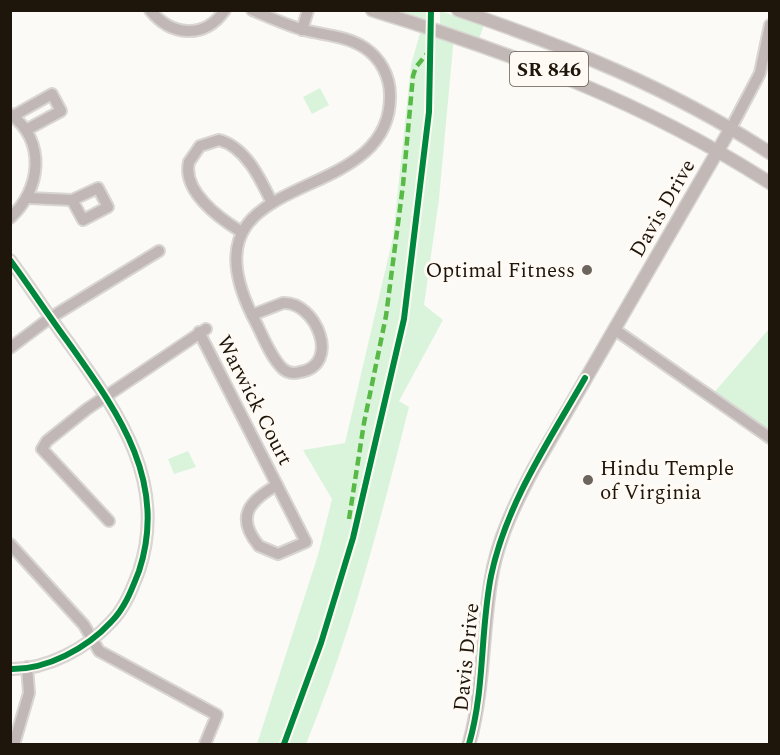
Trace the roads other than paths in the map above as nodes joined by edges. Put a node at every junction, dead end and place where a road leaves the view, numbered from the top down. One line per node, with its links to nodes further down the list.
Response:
1 (150, 10): 2 (street)
2 (225, 10)
3 (252, 10): 8 (street)
4 (308, 10): 8 (street)
5 (372, 10): 12 (main road, SR 846)
6 (458, 10): 10 (main road, SR 846)
7 (770, 25): 10 (street, Davis Drive)
8 (302, 30): 17 (street)
9 (12, 115): 11 (street); 11 (street)
10 (731, 128): 12 (main road, Davis Drive); 13 (main road, SR 846)
11 (26, 130): 15 (street)
12 (717, 152): 14 (main road, SR 846); 24 (main road, Davis Drive)
13 (770, 153)
14 (770, 183)
15 (29, 198): 16 (street); 18 (street)
16 (72, 200)
17 (272, 203): 19 (street); 19 (street)
18 (10, 218)
19 (240, 231): 22 (street)
20 (159, 251): 23 (street)
21 (10, 260): 23 (street)
22 (252, 315): 22 (street)
23 (50, 318): 25 (street); 26 (street)
24 (614, 329): 27 (street); 36 (main road, Davis Drive)
25 (10, 348)
26 (106, 395): 28 (street, Warwick Court); 29 (street); 31 (street)
27 (770, 438)
28 (277, 485): 28 (street, Warwick Court)
29 (109, 520)
30 (10, 544): 31 (street)
31 (92, 640): 32 (street); 35 (street)
32 (27, 668): 33 (street); 34 (street)
33 (10, 669)
34 (14, 744)
35 (205, 744)
36 (469, 744)

